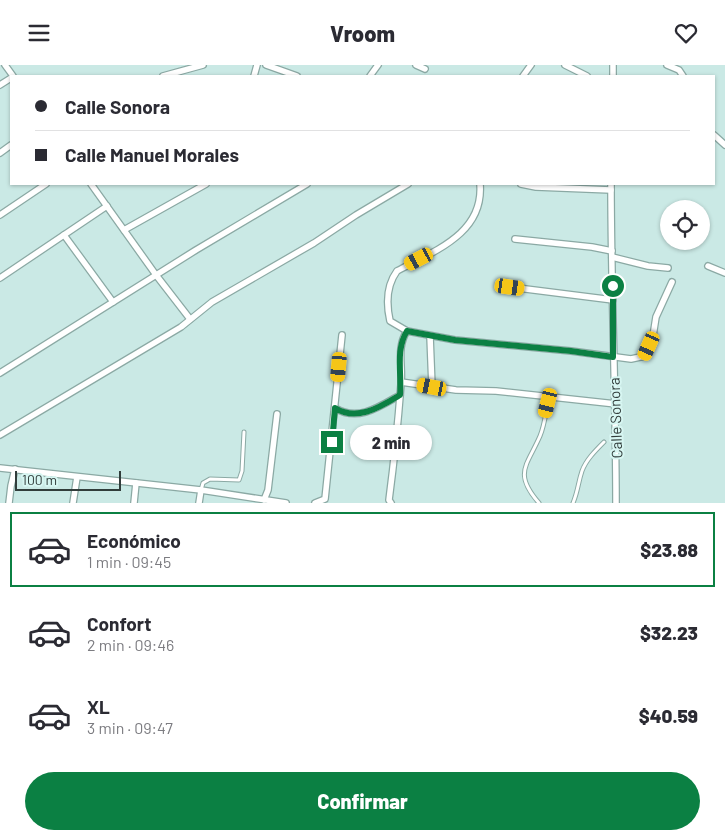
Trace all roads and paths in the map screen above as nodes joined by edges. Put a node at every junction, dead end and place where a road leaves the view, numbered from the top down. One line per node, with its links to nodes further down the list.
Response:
1 (203, 65): 7 (street)
2 (266, 65): 8 (street)
3 (416, 65): 6 (street)
4 (565, 65): 9 (street)
5 (667, 65): 10 (street)
6 (425, 69)
7 (167, 75)
8 (295, 75)
9 (585, 75)
10 (682, 75)
11 (715, 135): 12 (street)
12 (725, 145)
13 (45, 185): 22 (street)
14 (94, 185): 21 (street)
15 (204, 185): 23 (street)
16 (305, 185): 30 (street)
17 (406, 185): 36 (street)
18 (480, 185): 37 (street)
19 (527, 185): 20 (street)
20 (611, 187): 26 (street, Calle Sonora)
21 (107, 206): 23 (street); 24 (street)
22 (0, 215)
23 (124, 230): 30 (street)
24 (64, 235): 31 (street); 35 (street)
25 (515, 239): 26 (street)
26 (612, 254): 28 (street); 34 (street, Calle Sonora)
27 (708, 265): 29 (street)
28 (668, 268)
29 (725, 273)
30 (156, 275): 35 (street); 36 (street)
31 (0, 278)
32 (672, 282): 40 (street)
33 (510, 287): 34 (street)
34 (613, 300): 40 (street, Calle Sonora)
35 (112, 302): 41 (street)
36 (190, 319): 50 (street)
37 (407, 331): 39 (street); 42 (street)
38 (342, 335): 47 (street)
39 (430, 336): 40 (street); 43 (street)
40 (613, 357): 46 (street, Calle Sonora)
41 (0, 373)
42 (401, 382): 43 (street); 44 (street)
43 (432, 387): 45 (street)
44 (400, 395): 47 (street); 64 (street)
45 (549, 397): 46 (street); 65 (lane)
46 (616, 404): 67 (street, Calle Sonora)
47 (335, 408): 63 (street)
48 (277, 414): 57 (street)
49 (244, 432): 56 (lane)
50 (0, 435)
51 (604, 442): 66 (lane)
52 (0, 467): 53 (street)
53 (16, 469): 54 (street); 58 (street)
54 (77, 477): 55 (street); 59 (street)
55 (136, 483): 56 (street); 60 (street)
56 (201, 490): 57 (street); 61 (street)
57 (264, 500): 62 (street)
58 (9, 503)
59 (73, 503)
60 (134, 503)
61 (199, 503)
62 (286, 503)
63 (315, 503)
64 (391, 503)
65 (539, 503)
66 (573, 503)
67 (616, 503)

